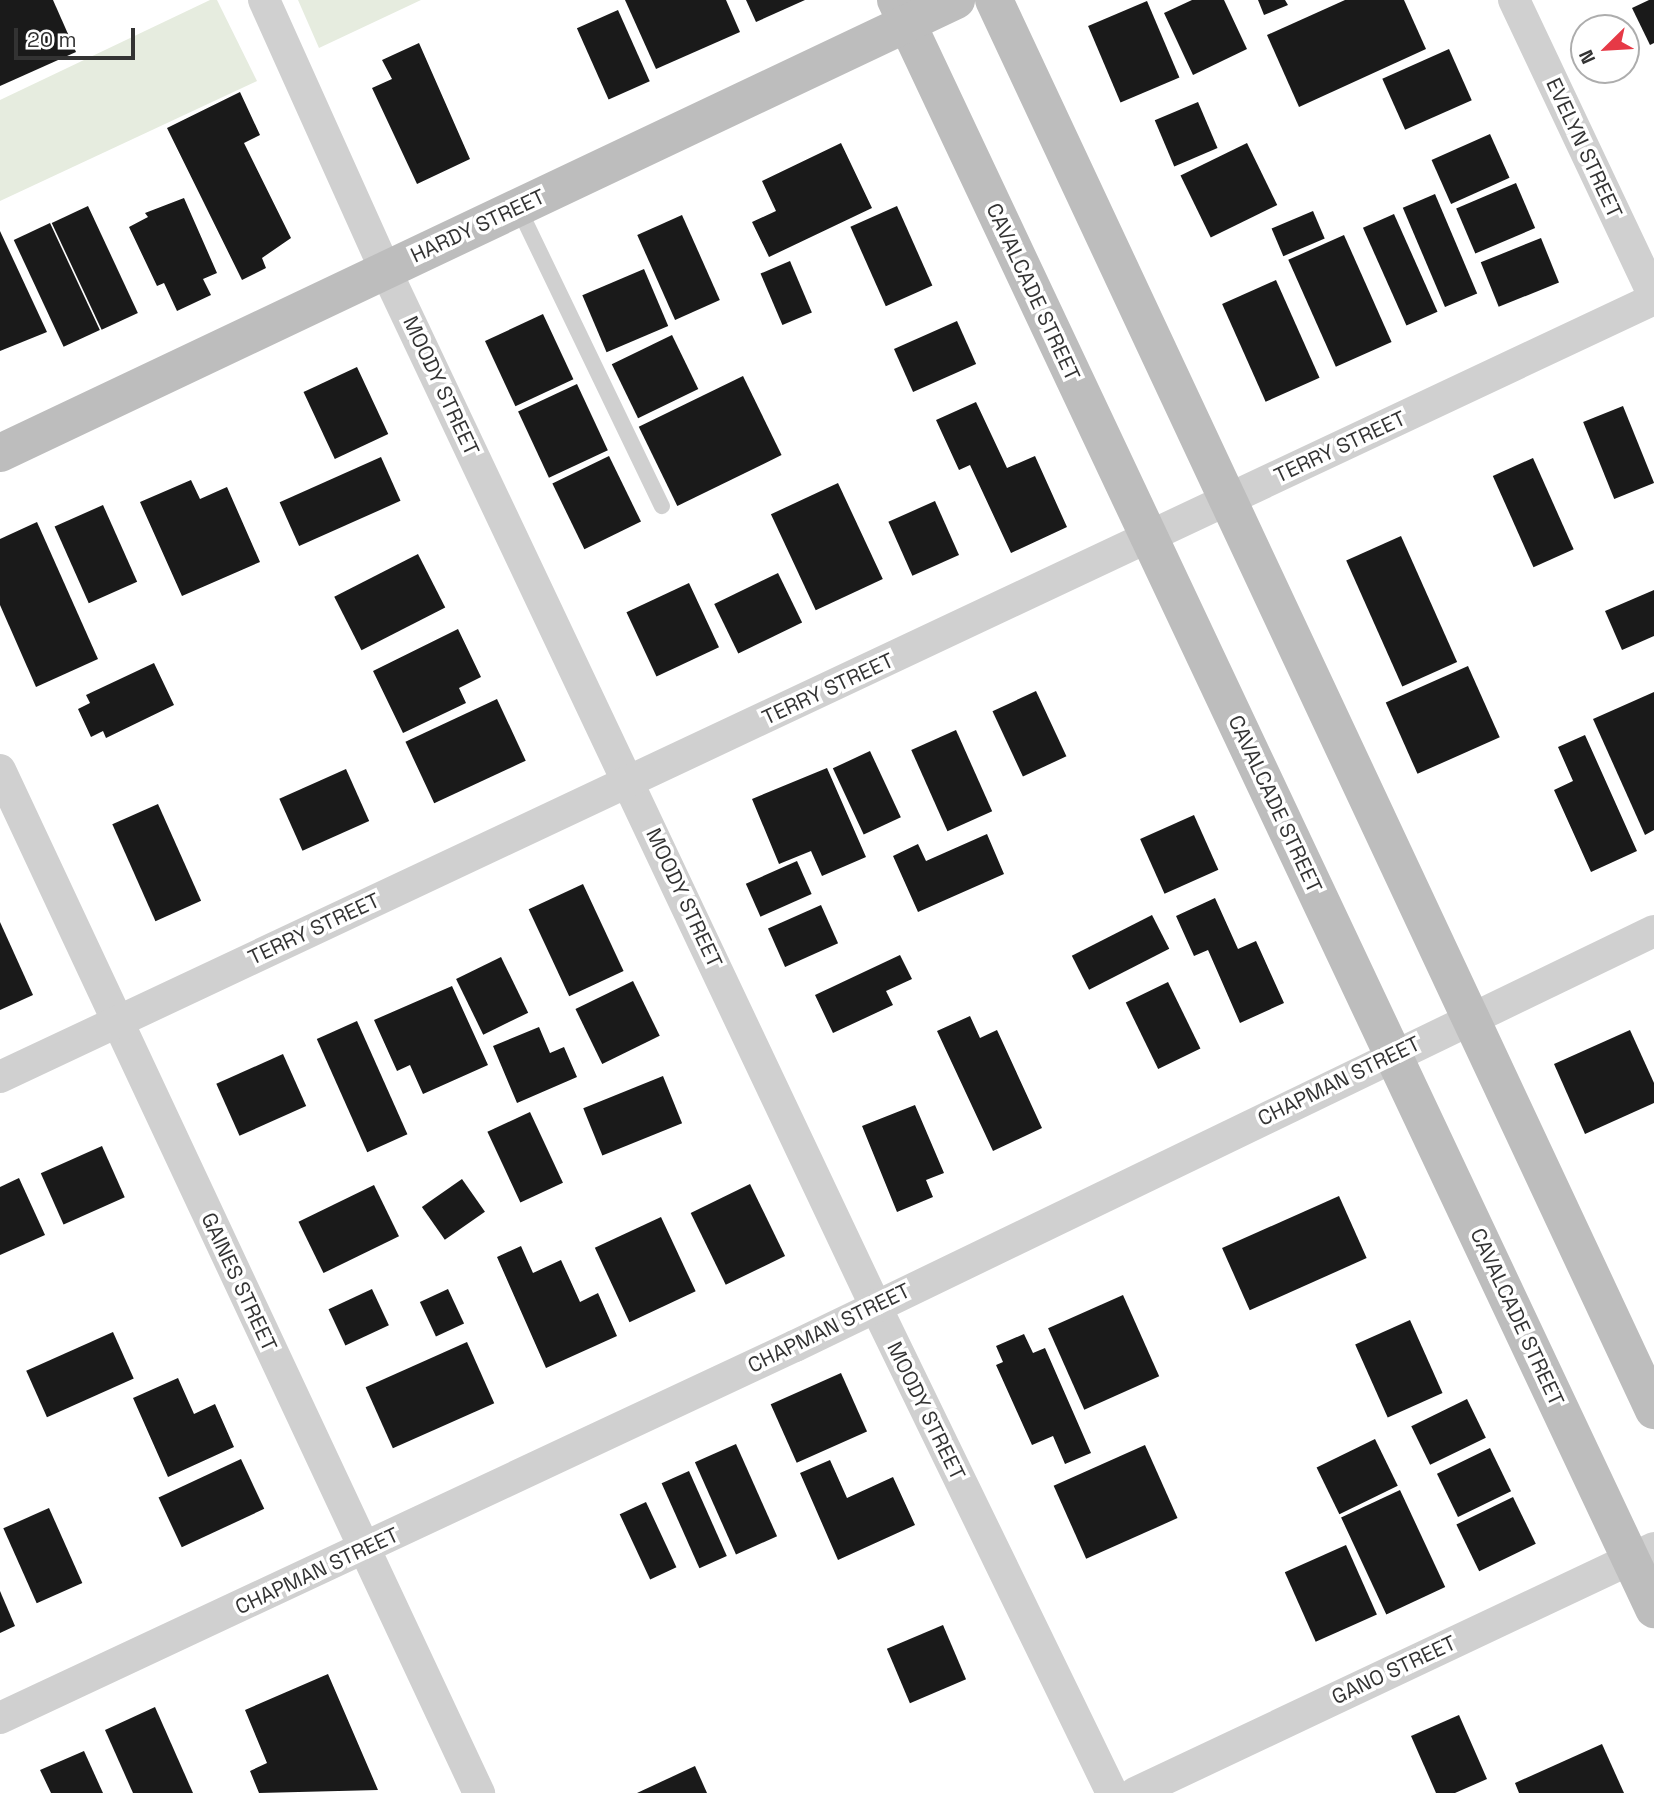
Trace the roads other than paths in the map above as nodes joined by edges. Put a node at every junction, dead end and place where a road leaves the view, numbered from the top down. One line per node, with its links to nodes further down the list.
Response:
1 (264, 0): 7 (street, MOODY STREET)
2 (956, 0): 5 (main road, HARDY STREET)
3 (994, 0): 10 (main road)
4 (1514, 0): 8 (street, EVELYN STREET)
5 (901, 12): 6 (main road, HARDY STREET); 12 (main road, CAVALCADE STREET)
6 (518, 207): 7 (main road, HARDY STREET); 11 (lane)
7 (386, 269): 9 (main road, HARDY STREET); 14 (street, MOODY STREET)
8 (1654, 298): 10 (street, TERRY STREET)
9 (0, 453)
10 (1228, 500): 12 (street, TERRY STREET); 16 (main road)
11 (662, 506)
12 (1149, 538): 14 (street, TERRY STREET); 18 (main road, CAVALCADE STREET)
13 (0, 770): 17 (street, GAINES STREET)
14 (630, 782): 17 (street, TERRY STREET); 20 (street, MOODY STREET)
15 (1654, 931): 16 (street, CHAPMAN STREET)
16 (1471, 1019): 18 (street, CHAPMAN STREET); 21 (main road)
17 (117, 1021): 19 (street, TERRY STREET); 22 (street, GAINES STREET)
18 (1393, 1055): 20 (street, CHAPMAN STREET); 23 (main road, CAVALCADE STREET)
19 (0, 1077)
20 (875, 1305): 22 (street, CHAPMAN STREET); 27 (street, MOODY STREET)
21 (1654, 1410)
22 (365, 1549): 25 (street, CHAPMAN STREET); 26 (street, GAINES STREET)
23 (1642, 1553): 24 (main road, CAVALCADE STREET); 28 (street, GANO STREET)
24 (1654, 1609)
25 (0, 1718)
26 (479, 1793)
27 (1112, 1793)
28 (1135, 1793)

